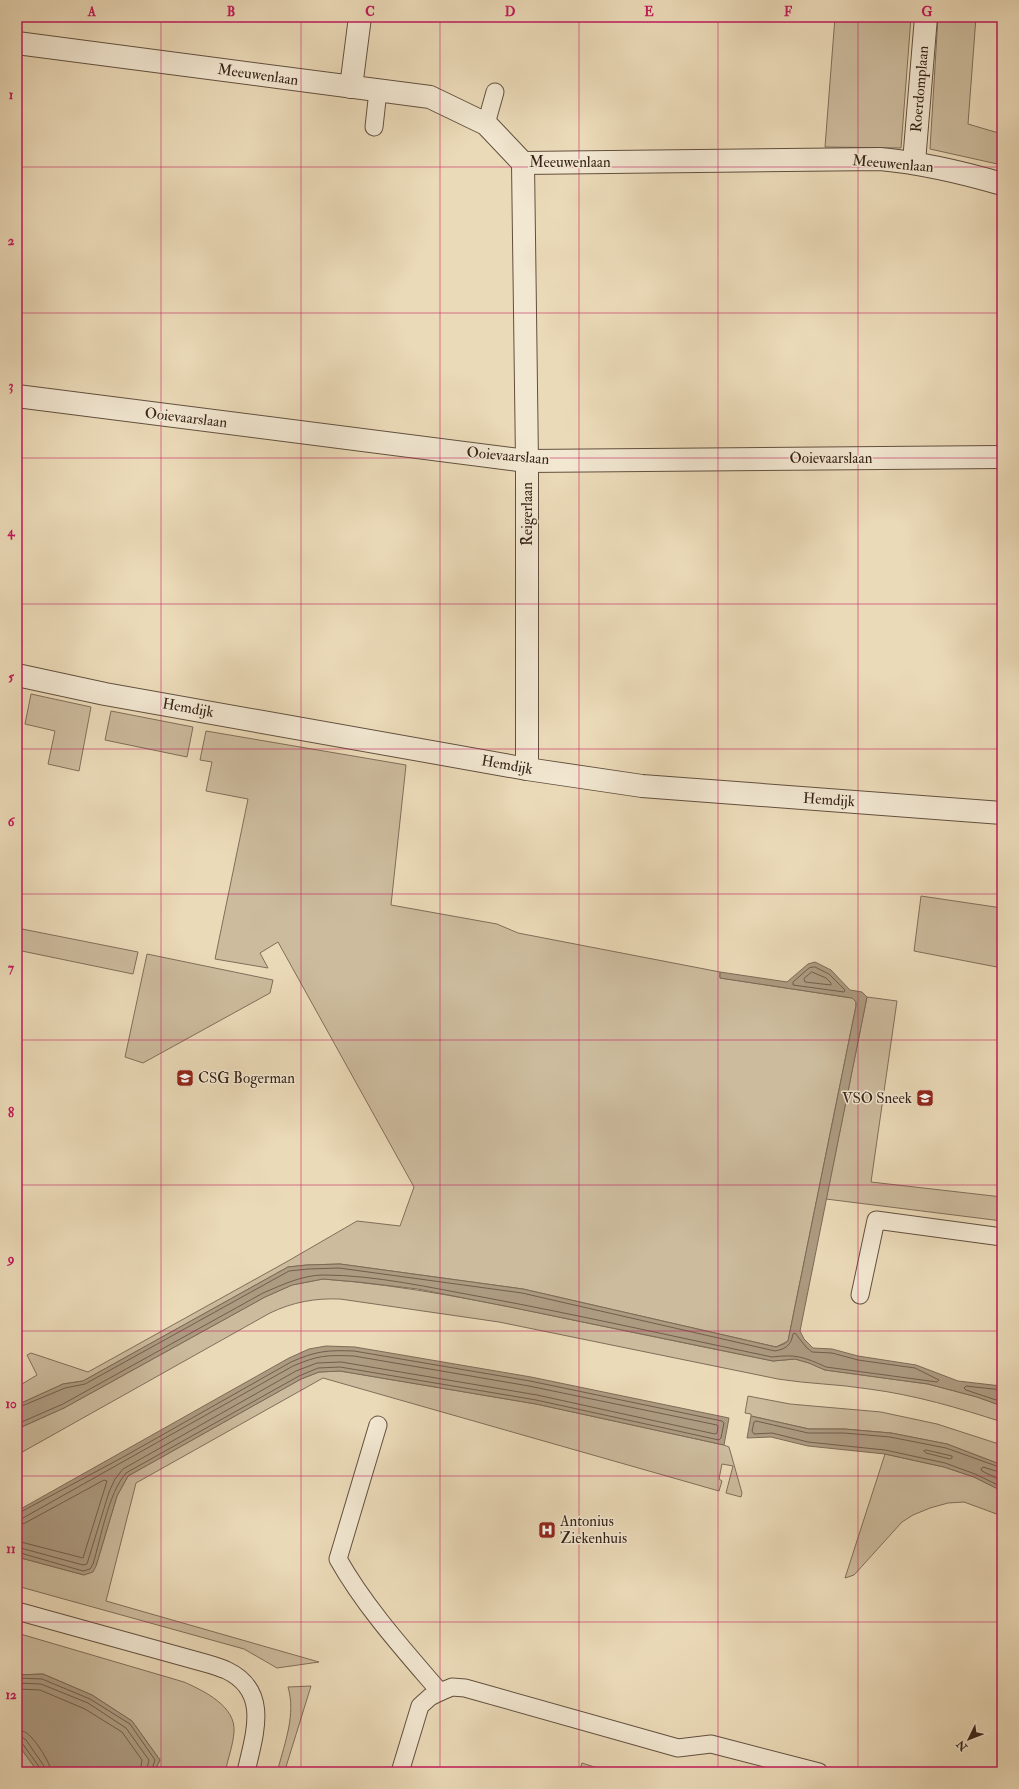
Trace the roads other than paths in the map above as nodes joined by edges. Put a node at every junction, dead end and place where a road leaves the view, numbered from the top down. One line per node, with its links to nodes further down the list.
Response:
1 (360, 17): 4 (street)
2 (926, 17): 9 (street, Roerdomplaan)
3 (17, 43): 4 (street, Meeuwenlaan)
4 (351, 87): 5 (street, Meeuwenlaan)
5 (378, 91): 7 (street, Meeuwenlaan); 8 (lane)
6 (496, 92): 7 (lane)
7 (486, 124): 10 (street, Meeuwenlaan)
8 (374, 127)
9 (914, 162): 10 (street, Meeuwenlaan); 11 (street, Meeuwenlaan)
10 (523, 163): 14 (street, Reigerlaan)
11 (1002, 184)
12 (17, 396): 14 (street, Ooievaarslaan)
13 (1002, 457): 14 (street, Ooievaarslaan)
14 (527, 461): 16 (street, Reigerlaan)
15 (17, 675): 16 (street, Hemdijk)
16 (527, 769): 17 (street, Hemdijk)
17 (1002, 813)
18 (1002, 1237): 19 (lane)
19 (860, 1295)
20 (378, 1425): 22 (lane)
21 (17, 1611): 23 (lane)
22 (440, 1692): 24 (lane); 25 (lane)
23 (246, 1772)
24 (400, 1772)
25 (819, 1772)

